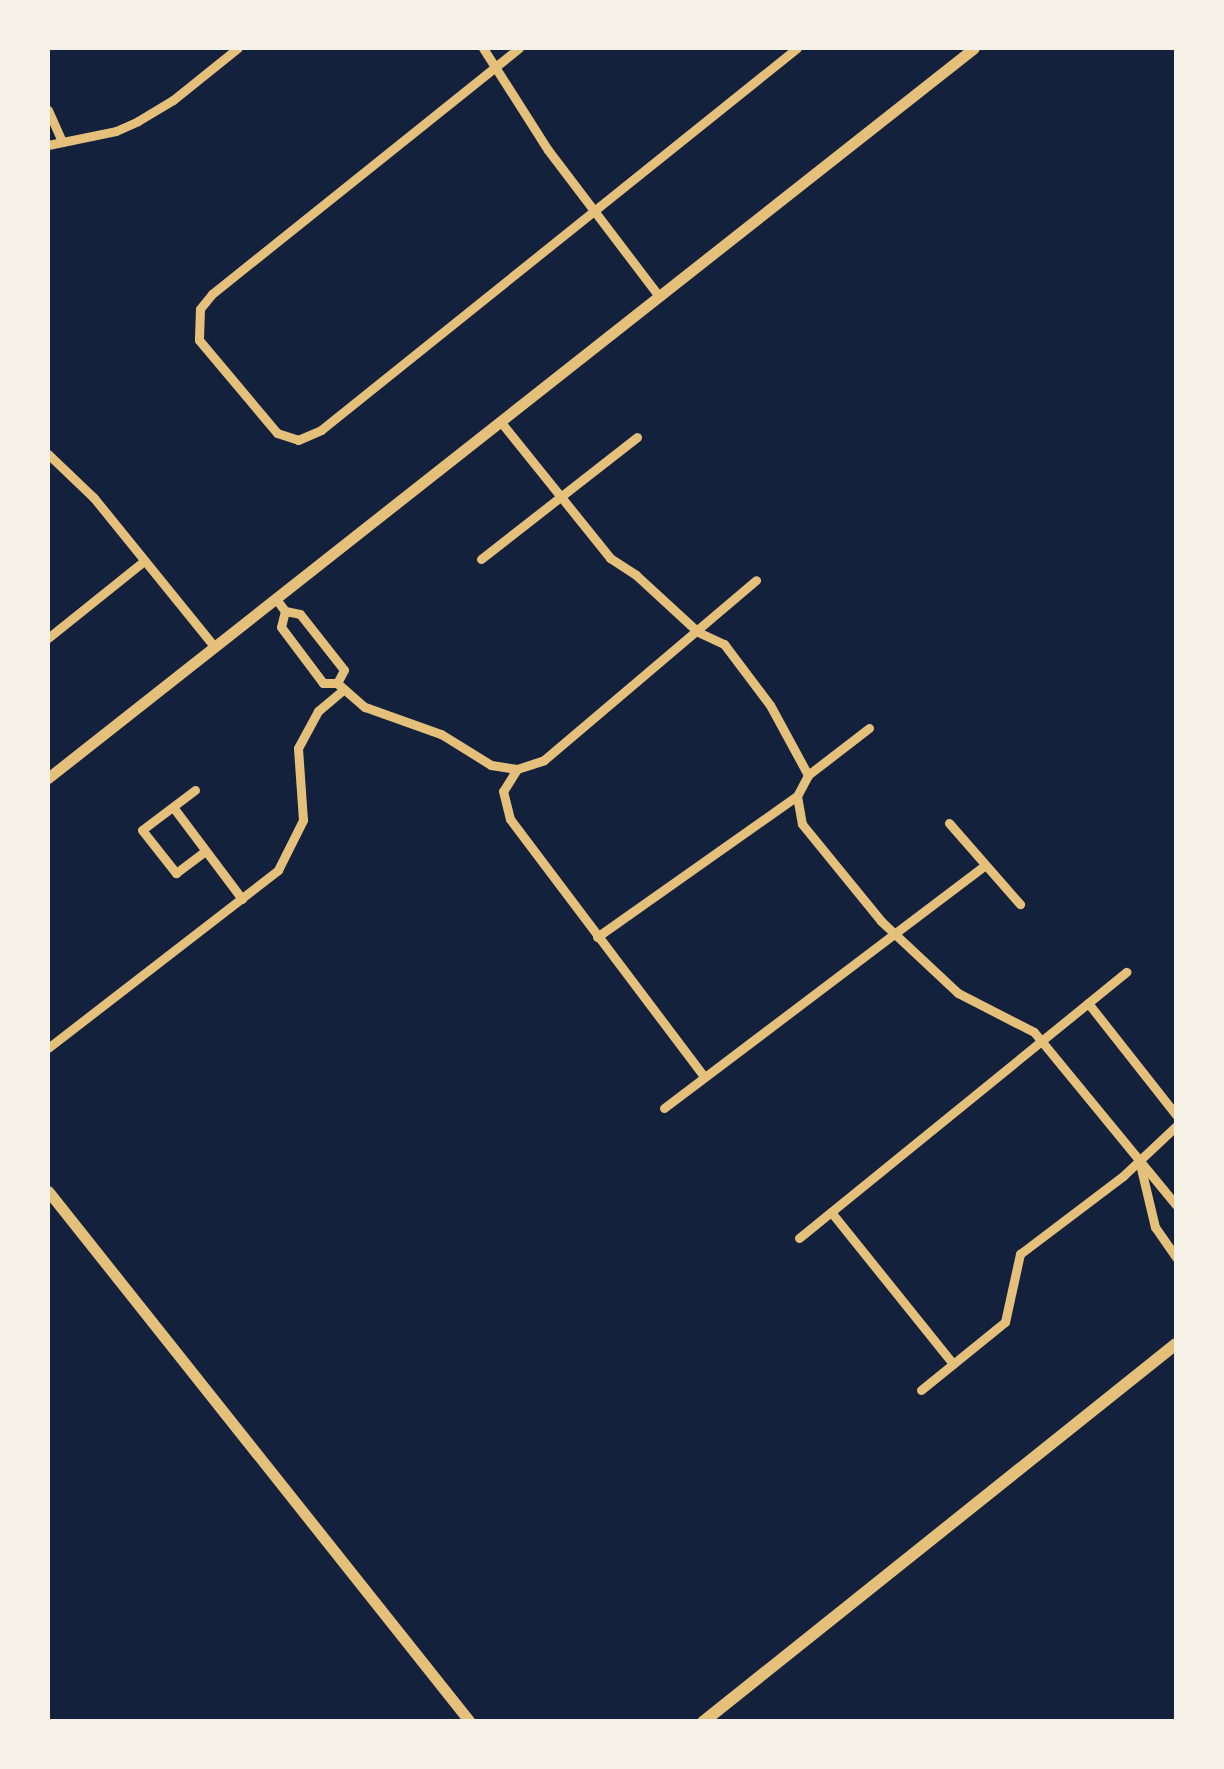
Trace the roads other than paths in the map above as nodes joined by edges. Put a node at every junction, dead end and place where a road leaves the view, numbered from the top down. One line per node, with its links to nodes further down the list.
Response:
1 (238, 48): 8 (street)
2 (484, 48): 6 (street)
3 (520, 48): 6 (street)
4 (797, 48): 10 (street)
5 (974, 48): 11 (street)
6 (495, 67): 10 (street); 10 (street)
7 (48, 110): 8 (street)
8 (62, 142): 9 (street)
9 (48, 145)
10 (592, 212): 11 (street)
11 (659, 296): 12 (street)
12 (500, 421): 15 (street); 19 (street)
13 (638, 437): 15 (street)
14 (48, 454): 17 (street)
15 (560, 498): 16 (street); 21 (street)
16 (481, 559)
17 (144, 561): 22 (street); 23 (street)
18 (756, 580): 21 (street)
19 (276, 599): 20 (street); 23 (street)
20 (285, 611): 24 (street); 24 (street)
21 (698, 632): 26 (street); 27 (street)
22 (48, 638)
23 (214, 646): 28 (street)
24 (340, 686): 26 (street); 35 (street)
25 (869, 728): 27 (street)
26 (516, 769): 38 (street)
27 (808, 774): 30 (street)
28 (48, 778)
29 (195, 790): 31 (street)
30 (797, 796): 37 (street); 38 (street)
31 (173, 807): 33 (street); 33 (street)
32 (949, 823): 34 (street)
33 (205, 851): 35 (street)
34 (984, 866): 36 (street); 37 (street)
35 (242, 899): 42 (street)
36 (1020, 904)
37 (895, 934): 41 (street); 43 (street)
38 (597, 936): 43 (street)
39 (1126, 972): 40 (street)
40 (1088, 1003): 41 (street); 45 (street)
41 (1042, 1041): 47 (street); 50 (street)
42 (50, 1043)
43 (704, 1076): 44 (street)
44 (664, 1108)
45 (1176, 1115)
46 (1176, 1126): 47 (street)
47 (1138, 1157): 49 (street); 52 (street); 54 (street)
48 (48, 1191): 56 (street)
49 (1176, 1205)
50 (831, 1212): 51 (street); 54 (street)
51 (799, 1238)
52 (1176, 1257)
53 (1176, 1344): 57 (main road)
54 (952, 1364): 55 (street)
55 (922, 1390)
56 (470, 1722)
57 (703, 1722)

